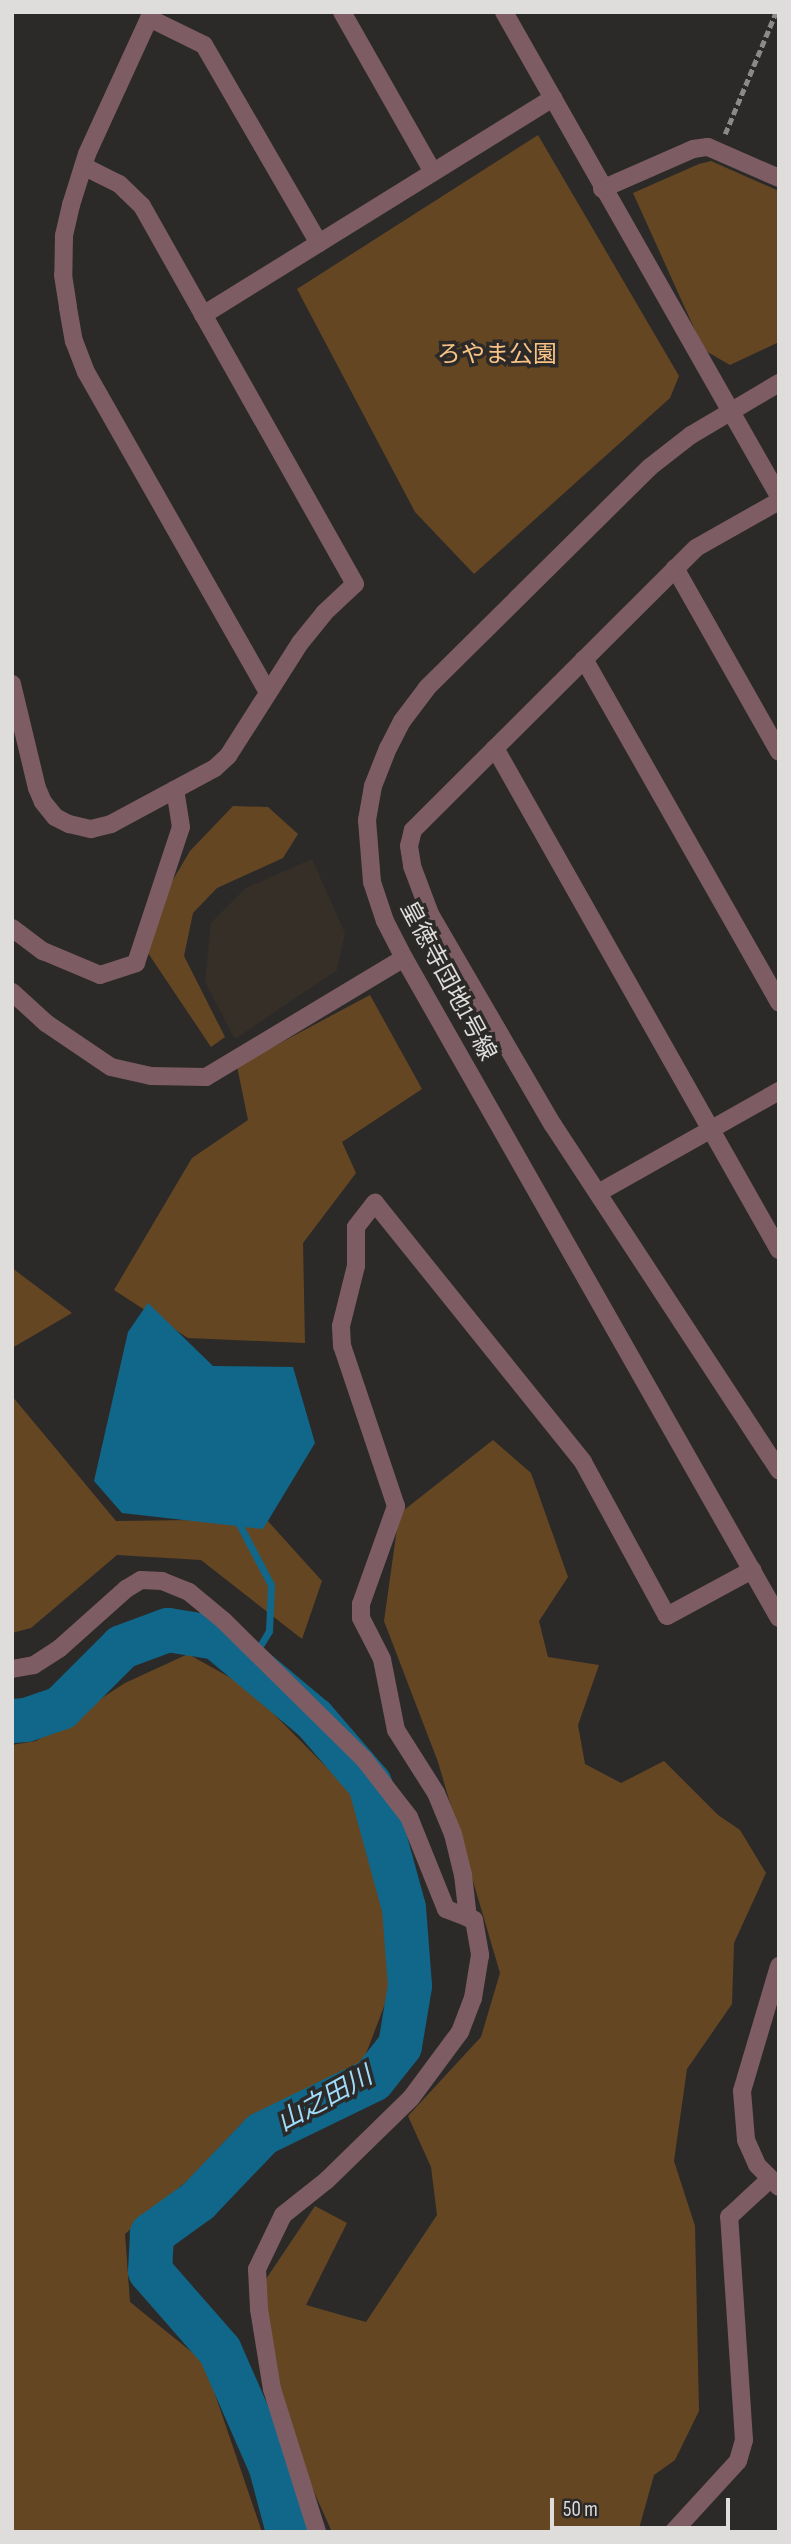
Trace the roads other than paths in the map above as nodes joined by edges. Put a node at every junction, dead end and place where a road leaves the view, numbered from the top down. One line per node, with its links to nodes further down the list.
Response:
1 (342, 12): 6 (street)
2 (150, 15): 5 (street); 9 (street)
3 (512, 15): 4 (street)
4 (553, 99): 6 (street); 8 (street)
5 (83, 166): 10 (street); 18 (street)
6 (433, 172): 9 (street)
7 (779, 178): 8 (street)
8 (602, 189): 12 (street)
9 (319, 243): 10 (street)
10 (203, 315): 18 (street)
11 (779, 383): 12 (street, 皇徳寺団地1号線)
12 (729, 410): 13 (street); 23 (street, 皇徳寺団地1号線)
13 (779, 496)
14 (779, 501): 15 (street)
15 (675, 568): 16 (street); 20 (street)
16 (584, 659): 19 (street); 25 (street)
17 (12, 684): 21 (street)
18 (267, 691): 21 (street)
19 (495, 748): 27 (street); 28 (street)
20 (779, 752)
21 (175, 789): 22 (street)
22 (12, 928)
23 (404, 958): 24 (street); 31 (street, 皇徳寺団地1号線)
24 (12, 992)
25 (779, 1002)
26 (779, 1091): 27 (street)
27 (711, 1130): 28 (street); 29 (street)
28 (598, 1194): 30 (street)
29 (779, 1250)
30 (779, 1471)
31 (752, 1570): 32 (street, 皇徳寺団地1号線); 34 (street)
32 (779, 1618)
33 (12, 1670): 34 (street)
34 (468, 1918): 37 (street)
35 (779, 1966): 36 (street)
36 (775, 2183): 38 (street)
37 (317, 2532)
38 (673, 2532)

